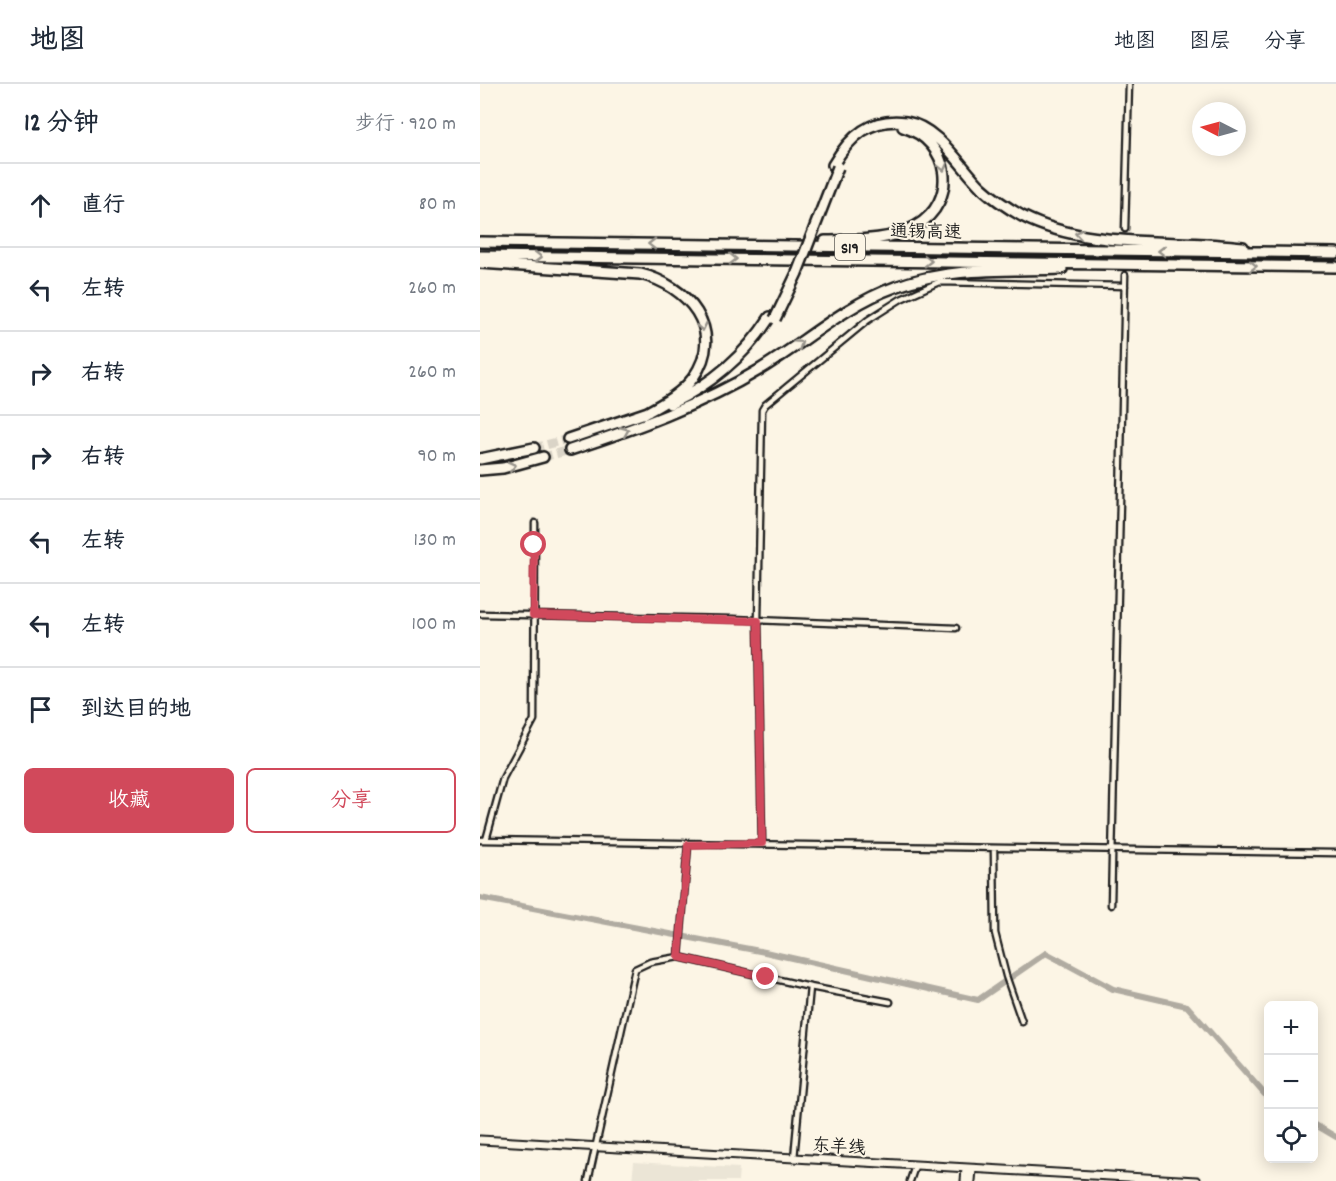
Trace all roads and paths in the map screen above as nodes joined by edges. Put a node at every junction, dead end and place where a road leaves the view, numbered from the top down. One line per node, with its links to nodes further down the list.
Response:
1 (1129, 84): 3 (street)
2 (836, 166): 5 (highway, one-way to 5); 6 (highway, one-way to 2); 14 (highway)
3 (1125, 229)
4 (480, 242): 5 (highway, 通锡高速 / S19, one-way to 4)
5 (676, 245): 6 (highway, 通锡高速 / S19, one-way to 5)
6 (1221, 248): 7 (highway, 通锡高速 / S19)
7 (1336, 253)
8 (480, 256): 10 (highway, 通锡高速 / S19, one-way to 10)
9 (480, 263): 15 (highway, one-way to 15)
10 (1158, 264): 11 (highway, 通锡高速 / S19, one-way to 11); 16 (highway, one-way to 10)
11 (1336, 267)
12 (1125, 275): 13 (street)
13 (1125, 286): 26 (street); 32 (street)
14 (773, 318): 15 (highway); 16 (highway)
15 (644, 414): 17 (highway)
16 (652, 420): 19 (highway, one-way to 16)
17 (568, 439)
18 (534, 448): 21 (highway)
19 (570, 450)
20 (543, 457): 22 (highway, one-way to 20)
21 (480, 459)
22 (480, 470)
23 (535, 523): 25 (street)
24 (480, 614): 25 (street)
25 (533, 615): 26 (street); 28 (street)
26 (758, 621): 27 (street); 29 (street)
27 (956, 628)
28 (483, 840): 30 (street)
29 (762, 843): 30 (street); 31 (street)
30 (688, 845): 35 (street)
31 (994, 850): 32 (street); 38 (street)
32 (1112, 851): 33 (street); 34 (street)
33 (1336, 853)
34 (1111, 905)
35 (679, 957): 36 (street); 40 (street)
36 (810, 987): 37 (street); 41 (street)
37 (890, 1002)
38 (1022, 1022)
39 (480, 1140): 40 (main road, 东羊线)
40 (595, 1147): 41 (main road, 东羊线); 44 (street)
41 (794, 1158): 42 (main road, 东羊线)
42 (915, 1166): 43 (main road, 东羊线); 45 (street)
43 (969, 1169): 46 (main road); 47 (main road); 48 (main road, 东羊线)
44 (588, 1181)
45 (910, 1181)
46 (965, 1181)
47 (971, 1181)
48 (1197, 1181)

